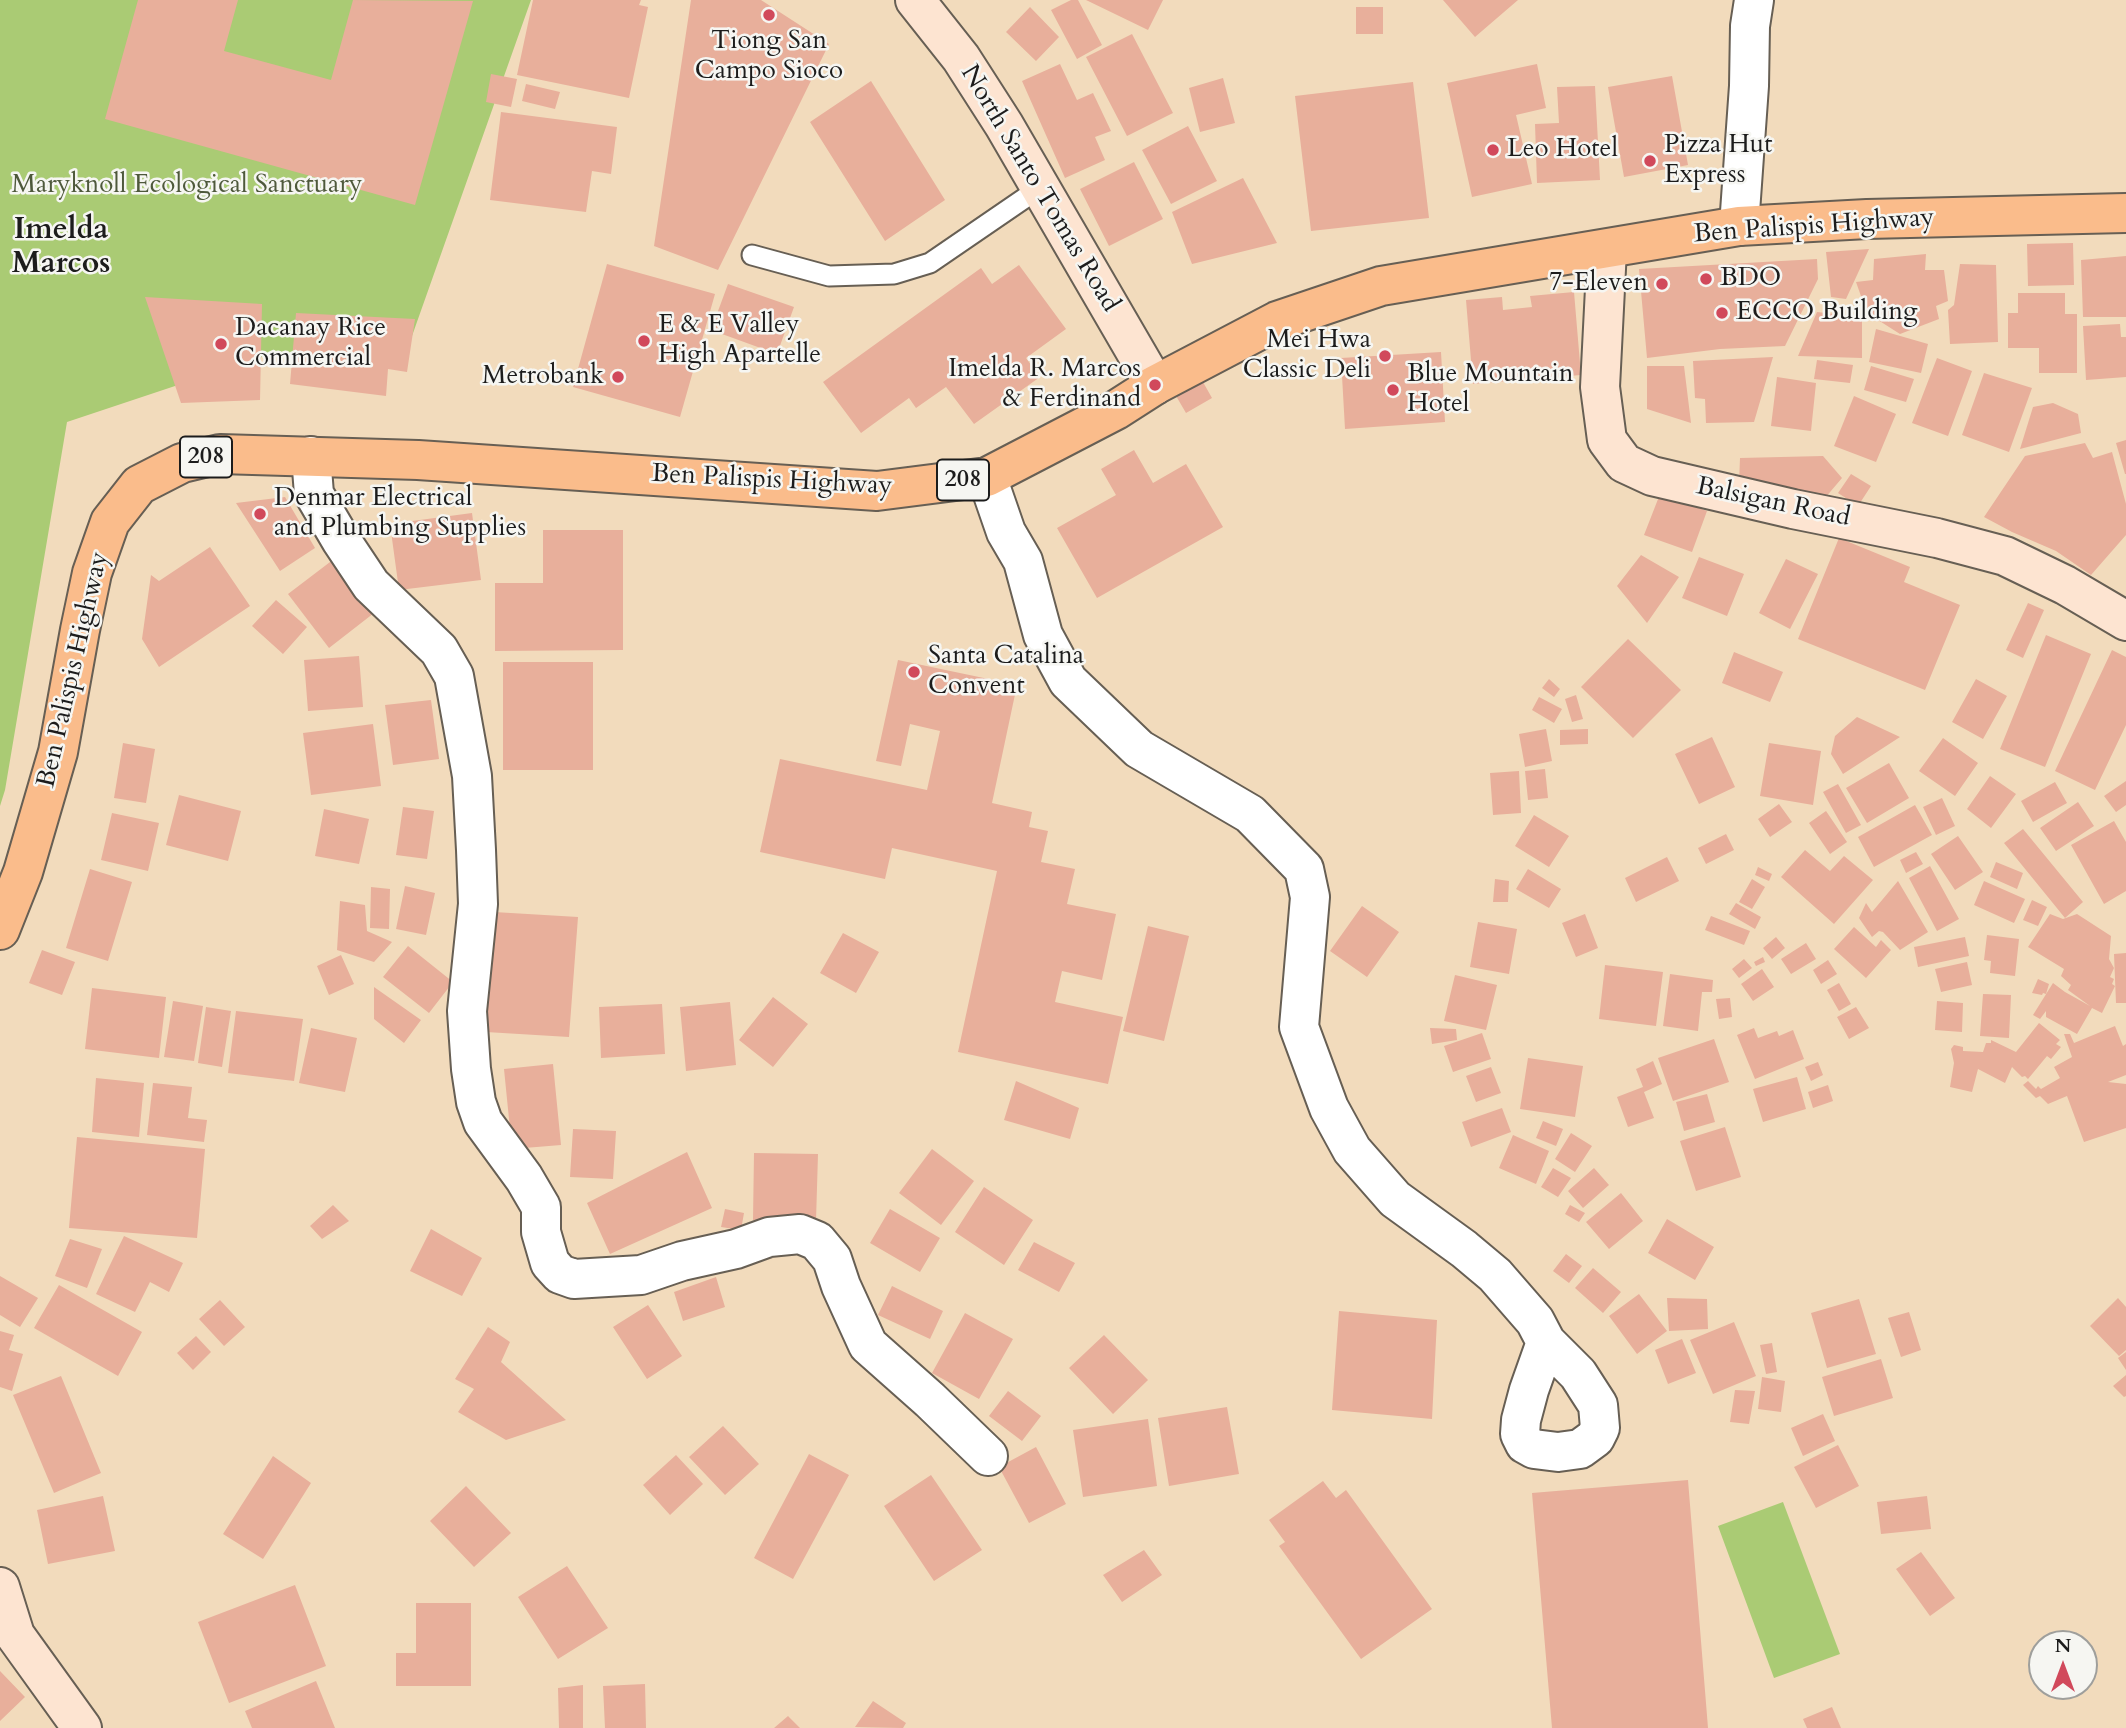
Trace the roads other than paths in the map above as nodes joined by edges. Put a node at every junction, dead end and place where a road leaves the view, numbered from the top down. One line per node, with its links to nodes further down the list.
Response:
1 (915, 0): 3 (street, North Santo Tomas Road)
2 (1754, 0): 5 (street)
3 (1041, 187): 7 (lane); 8 (street, North Santo Tomas Road)
4 (2126, 213): 5 (main road, Ben Palispis Highway / 208)
5 (1739, 226): 6 (main road, Ben Palispis Highway / 208)
6 (1607, 249): 8 (main road, Ben Palispis Highway / 208); 11 (street, Balsigan Road)
7 (751, 255)
8 (1155, 385): 10 (main road, Ben Palispis Highway / 208)
9 (311, 456): 10 (main road, Ben Palispis Highway / 208); 12 (main road, Ben Palispis Highway / 208); 14 (street)
10 (986, 477): 13 (street)
11 (2126, 621)
12 (0, 930)
13 (1546, 1342)
14 (988, 1456)
15 (0, 1587): 16 (street)
16 (82, 1728)

